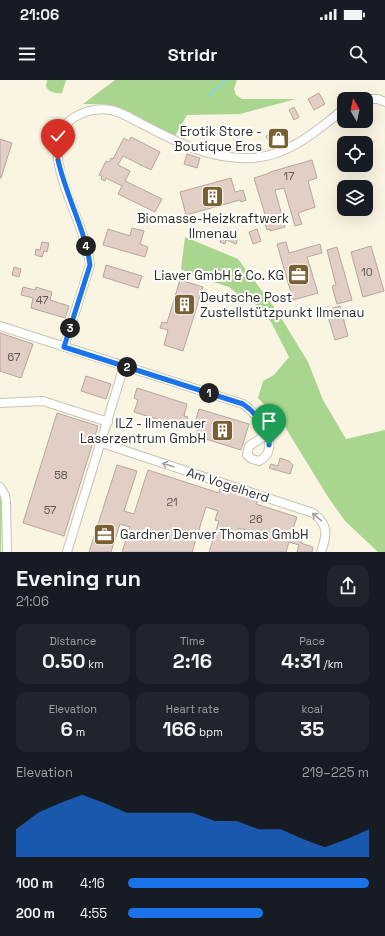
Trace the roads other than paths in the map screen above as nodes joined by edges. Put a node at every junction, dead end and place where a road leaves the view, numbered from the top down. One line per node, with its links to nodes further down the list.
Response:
1 (373, 99): 2 (street)
2 (385, 102)
3 (337, 114): 5 (street)
4 (0, 326): 5 (street)
5 (64, 347): 6 (street)
6 (124, 366): 8 (street); 9 (street)
7 (0, 403): 8 (street)
8 (108, 422): 10 (street)
9 (268, 434)
10 (102, 443): 13 (street); 14 (street, Am Vogelherd, one-way to 10)
11 (0, 487): 12 (street)
12 (7, 552)
13 (67, 552)
14 (321, 552)

